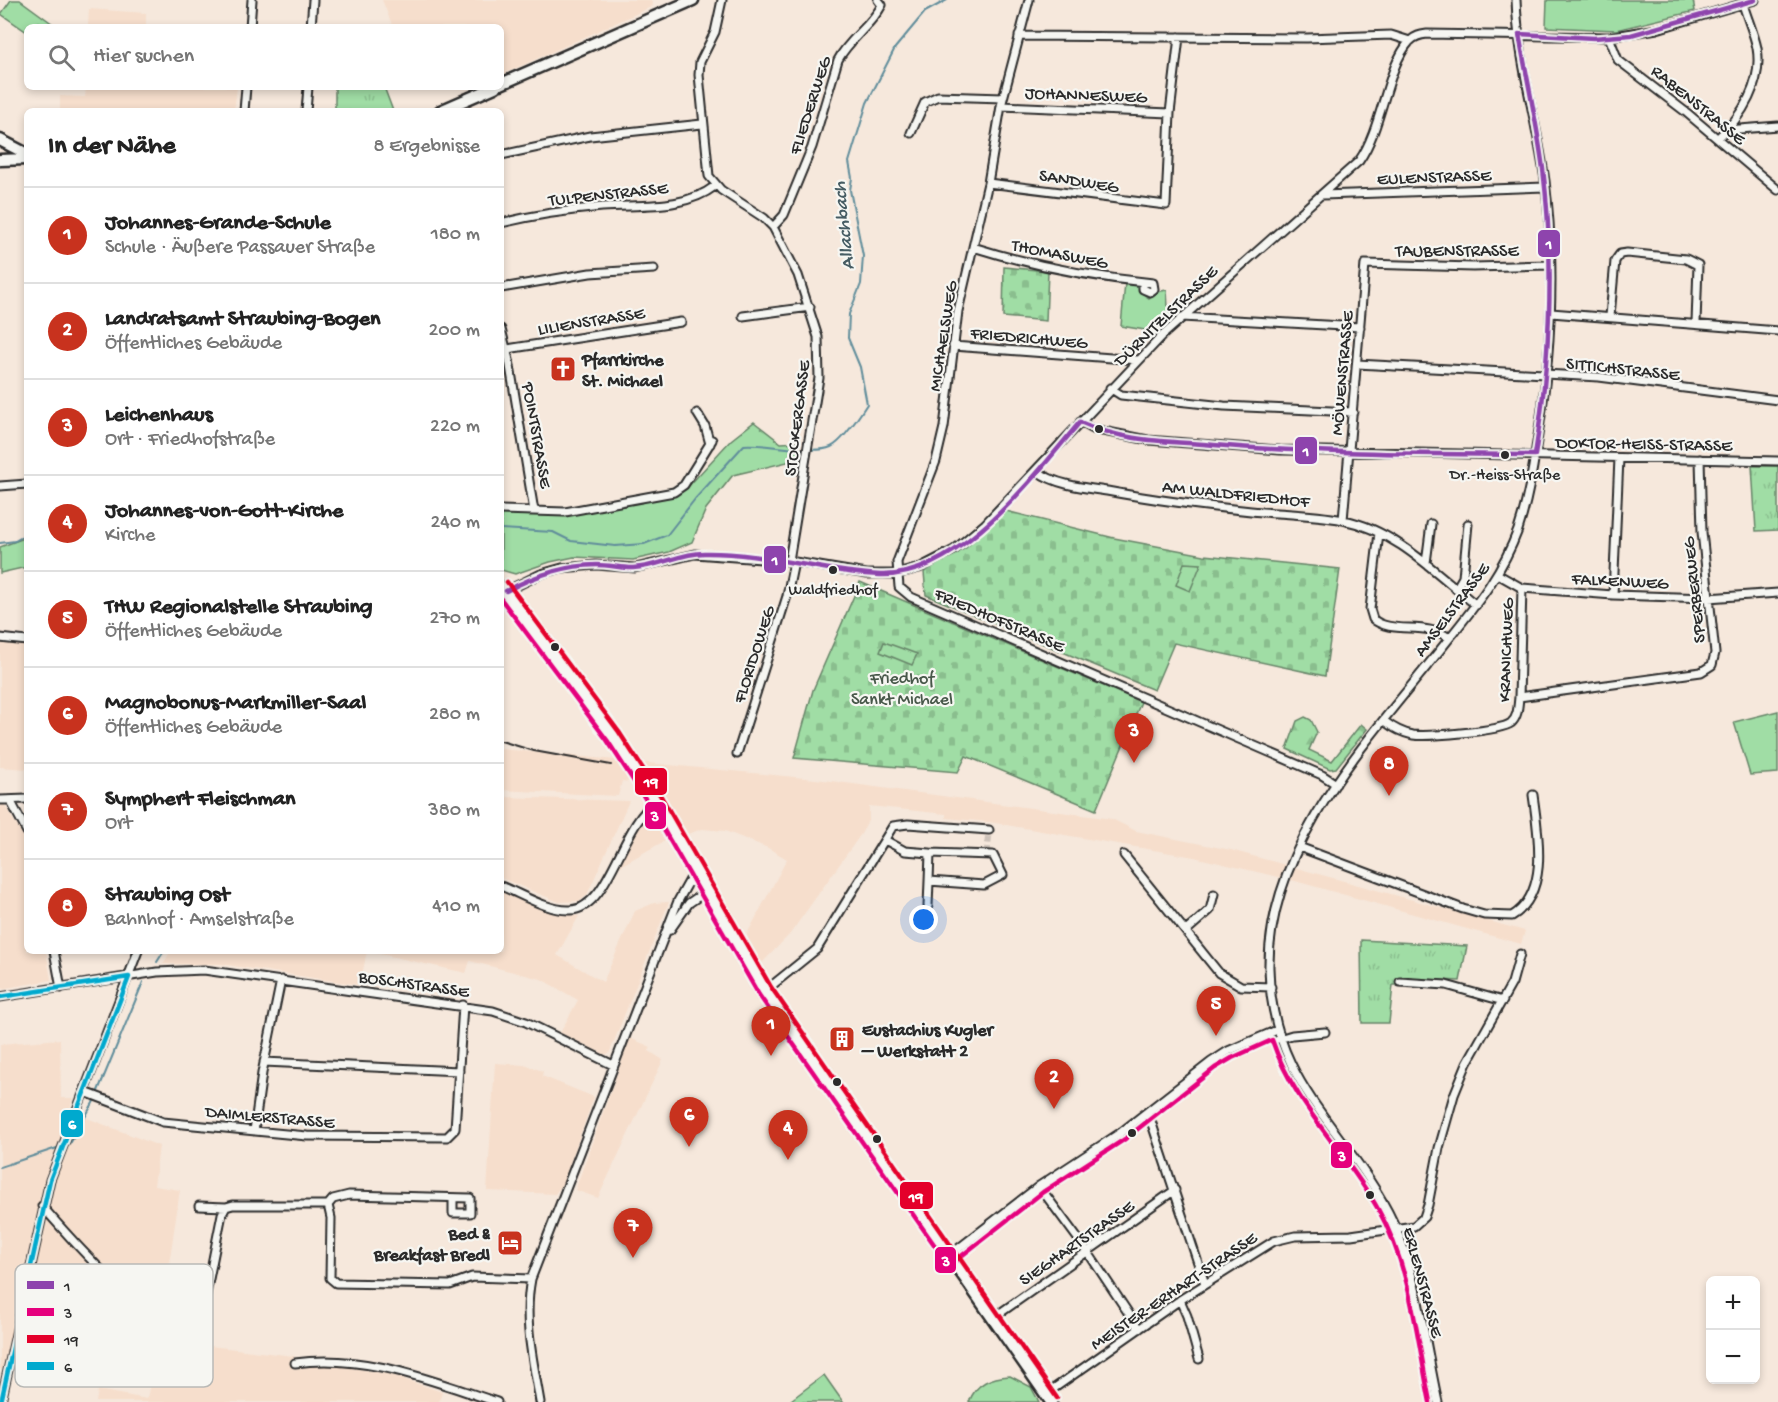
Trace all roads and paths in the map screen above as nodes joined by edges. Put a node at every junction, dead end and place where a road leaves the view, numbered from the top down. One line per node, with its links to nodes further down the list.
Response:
1 (252, 0): 10 (street)
2 (313, 0): 11 (street)
3 (693, 0): 17 (main road)
4 (722, 0): 27 (street)
5 (1029, 0): 13 (street, MICHAELSWEG)
6 (1516, 0): 12 (street, AMSELSTRASSE)
7 (1755, 0): 9 (street)
8 (880, 2): 43 (street, FLIEDERWEG)
9 (1743, 4): 15 (street); 29 (street)
10 (250, 24)
11 (311, 24)
12 (1519, 34): 15 (street); 16 (street); 39 (street, AMSELSTRASSE)
13 (1018, 36): 14 (street); 21 (street, MICHAELSWEG)
14 (1179, 37): 16 (street); 26 (street)
15 (1609, 37): 31 (street, RABENSTRASSE)
16 (1410, 41): 41 (street, DÜRNITZLSTRASSE)
17 (504, 83)
18 (246, 90): 23 (street)
19 (308, 90): 24 (street)
20 (488, 90): 25 (main road)
21 (1003, 98): 22 (street, MICHAELSWEG); 30 (street)
22 (1001, 106): 26 (street, JOHANNESWEG); 37 (street, MICHAELSWEG)
23 (244, 108)
24 (306, 108)
25 (447, 108)
26 (1170, 113): 37 (street, SANDWEG)
27 (702, 124): 34 (street); 38 (street)
28 (1778, 126): 29 (street, RABENSTRASSE)
29 (1727, 130): 31 (street)
30 (912, 133)
31 (1718, 138): 40 (street, RABENSTRASSE)
32 (0, 140): 33 (main road)
33 (24, 152)
34 (504, 155)
35 (24, 159): 36 (main road)
36 (0, 160)
37 (988, 183): 44 (street, MICHAELSWEG)
38 (715, 186): 42 (street, TULPENSTRASSE); 43 (street, STOCKERGASSE)
39 (1545, 186): 41 (street, EULENSTRASSE); 46 (street, AMSELSTRASSE)
40 (1778, 190)
41 (1323, 195): 54 (street, DÜRNITZLSTRASSE)
42 (504, 222)
43 (773, 227): 50 (street, STOCKERGASSE)
44 (973, 247): 48 (street, THOMASWEG); 60 (street, MICHAELSWEG)
45 (1365, 264): 46 (street, TAUBENSTRASSE); 57 (street, MÖWENSTRASSE)
46 (1550, 265): 51 (street, AMSELSTRASSE)
47 (654, 269): 49 (street)
48 (1143, 282)
49 (504, 287)
50 (810, 307): 52 (street); 84 (street, STOCKERGASSE)
51 (1551, 313): 53 (street); 64 (street, AMSELSTRASSE)
52 (743, 316)
53 (1610, 316): 56 (street); 56 (street)
54 (1182, 317): 57 (street); 62 (street, DÜRNITZLSTRASSE)
55 (681, 322): 61 (street, LILIENSTRASSE)
56 (1696, 323): 58 (street)
57 (1360, 327): 63 (street, MÖWENSTRASSE)
58 (1778, 331)
59 (504, 339): 61 (street, POINTSTRASSE)
60 (953, 346): 62 (street, FRIEDRICHWEG); 86 (street, MICHAELSWEG)
61 (507, 349): 79 (street, POINTSTRASSE)
62 (1138, 360): 65 (street, DÜRNITZLSTRASSE)
63 (1357, 364): 64 (street, SITTICHSTRASSE); 67 (street, MÖWENSTRASSE)
64 (1546, 375): 66 (street, SITTICHSTRASSE); 71 (street, AMSELSTRASSE)
65 (1110, 388): 67 (street); 69 (street, DÜRNITZLSTRASSE)
66 (1778, 400)
67 (1353, 412): 70 (street, MÖWENSTRASSE)
68 (697, 413): 79 (street)
69 (1080, 422): 70 (street, DOKTOR-HEISS-STRASSE); 75 (street, DÜRNITZLSTRASSE)
70 (1349, 453): 71 (street, DOKTOR-HEISS-STRASSE); 80 (street, MÖWENSTRASSE)
71 (1535, 455): 72 (street, DOKTOR-HEISS-STRASSE); 87 (street, AMSELSTRASSE)
72 (1619, 458): 73 (street, DOKTOR-HEISS-STRASSE); 93 (street)
73 (1700, 459): 74 (street, DOKTOR-HEISS-STRASSE); 94 (street, SPERBERWEG)
74 (1778, 461)
75 (1037, 471): 80 (street, AM WALDFRIEDHOF); 86 (street, DÜRNITZLSTRASSE)
76 (24, 484): 77 (street)
77 (0, 486)
78 (504, 510): 79 (street)
79 (534, 511)
80 (1343, 520): 83 (street, AM WALDFRIEDHOF)
81 (1431, 524): 85 (street)
82 (1468, 524): 90 (street)
83 (1379, 533): 85 (street, AM WALDFRIEDHOF); 97 (street)
84 (792, 562): 86 (street); 89 (street); 101 (street, FLORIDOWEG)
85 (1426, 563): 90 (street, AM WALDFRIEDHOF)
86 (897, 574): 102 (street, FRIEDHOFSTRASSE)
87 (1499, 575): 88 (street, FALKENWEG); 95 (street, AMSELSTRASSE)
88 (1522, 588): 93 (street, FALKENWEG); 99 (street, KRANICHWEG)
89 (504, 589)
90 (1456, 589): 95 (street, AM WALDFRIEDHOF)
91 (504, 590): 107 (main road)
92 (1778, 592): 94 (street, FALKENWEG)
93 (1613, 595): 94 (street, FALKENWEG)
94 (1708, 598): 99 (street, SPERBERWEG)
95 (1476, 605): 97 (street, AMSELSTRASSE)
96 (0, 638): 98 (street)
97 (1449, 638): 100 (street, AMSELSTRASSE)
98 (24, 641)
99 (1519, 697): 100 (street, KRANICHWEG)
100 (1384, 721): 102 (street, AMSELSTRASSE)
101 (738, 754)
102 (1336, 784): 111 (street, AMSELSTRASSE)
103 (1533, 795): 111 (street)
104 (24, 799): 106 (street)
105 (0, 800): 106 (street)
106 (10, 800): 108 (street)
107 (656, 802): 114 (main road); 116 (street)
108 (24, 826)
109 (988, 830): 110 (street)
110 (885, 840): 112 (street); 130 (street)
111 (1298, 850): 129 (street, ERLENSTRASSE)
112 (930, 853): 115 (street); 115 (street)
113 (1124, 855): 120 (street)
114 (698, 873): 117 (main road); 121 (street)
115 (929, 881): 119 (street)
116 (504, 887)
117 (708, 891): 121 (street); 130 (main road)
118 (1214, 894): 120 (street)
119 (928, 906)
120 (1186, 931): 129 (street)
121 (665, 937): 138 (street)
122 (55, 954): 128 (street)
123 (137, 954): 125 (street)
124 (1520, 954): 132 (street, MEISTER-ERHART-STRASSE)
125 (129, 977): 126 (street, BOSCHSTRASSE); 128 (street, BOSCHSTRASSE); 140 (street)
126 (281, 980): 133 (street, BOSCHSTRASSE); 137 (street)
127 (1400, 982): 132 (street)
128 (61, 987): 131 (street, BOSCHSTRASSE)
129 (1271, 987): 134 (street, ERLENSTRASSE)
130 (765, 991): 152 (main road)
131 (0, 997)
132 (1503, 1001): 150 (street, MEISTER-ERHART-STRASSE)
133 (463, 1005): 138 (street, BOSCHSTRASSE); 139 (street)
134 (1277, 1030): 136 (street, ERLENSTRASSE); 141 (street)
135 (1325, 1032): 136 (street)
136 (1279, 1039): 150 (street, ERLENSTRASSE)
137 (264, 1062): 139 (street); 142 (street)
138 (613, 1065): 156 (street)
139 (459, 1071): 142 (street, DAIMLERSTRASSE)
140 (85, 1092): 142 (street, DAIMLERSTRASSE); 147 (street)
141 (1148, 1112): 143 (street); 144 (street)
142 (254, 1131)
143 (1039, 1186): 151 (street); 152 (street)
144 (1175, 1190): 151 (street, SIEGHARTSTRASSE); 157 (street)
145 (453, 1198): 146 (street)
146 (328, 1205): 149 (street); 156 (street)
147 (42, 1206): 153 (street); 154 (street)
148 (200, 1206): 149 (street)
149 (226, 1207): 155 (street)
150 (1396, 1228): 157 (street, MEISTER-ERHART-STRASSE); 168 (street, ERLENSTRASSE)
151 (1088, 1251): 159 (street, SIEGHARTSTRASSE); 160 (street)
152 (950, 1256): 159 (main road)
153 (30, 1264)
154 (98, 1264)
155 (212, 1264)
156 (531, 1279): 167 (street)
157 (1205, 1284): 158 (street, MEISTER-ERHART-STRASSE)
158 (1180, 1300): 160 (street, MEISTER-ERHART-STRASSE); 162 (street)
159 (993, 1318): 164 (main road)
160 (1139, 1329): 164 (street, MEISTER-ERHART-STRASSE)
161 (15, 1335): 165 (street)
162 (1199, 1359)
163 (295, 1363): 166 (street)
164 (1049, 1398)
165 (1, 1402)
166 (497, 1402)
167 (540, 1402)
168 (1438, 1402)

